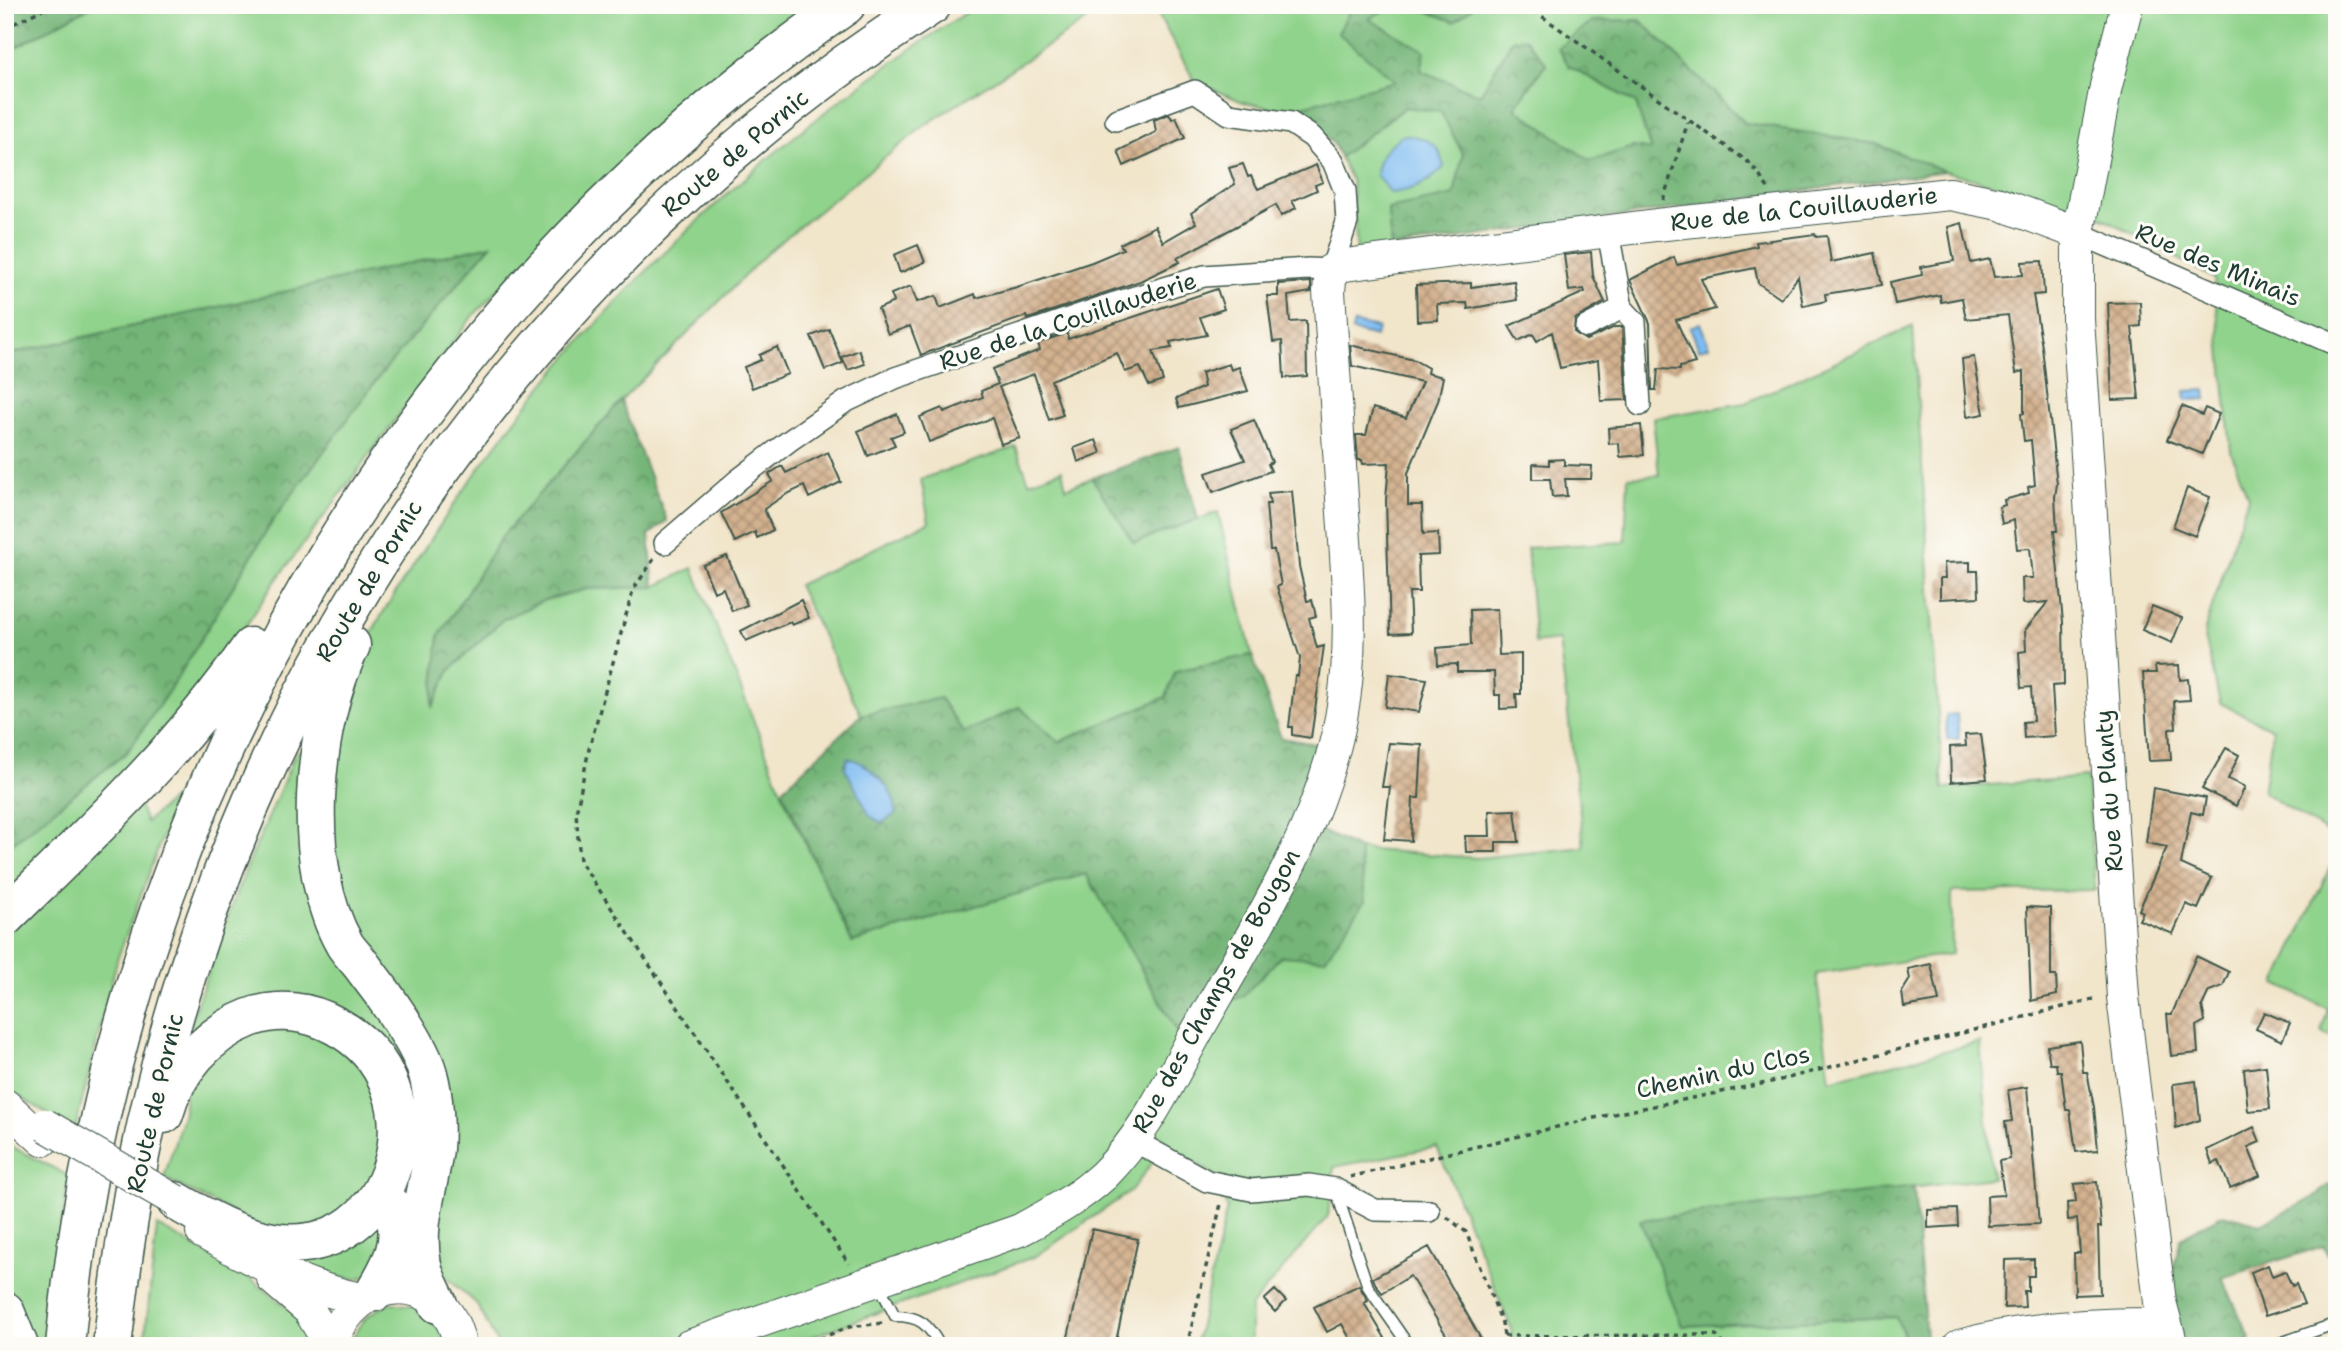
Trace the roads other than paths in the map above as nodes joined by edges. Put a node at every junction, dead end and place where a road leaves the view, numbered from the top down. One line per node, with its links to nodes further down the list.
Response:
1 (846, 5): 14 (highway, Route de Pornic)
2 (932, 5): 12 (highway, Route de Pornic)
3 (2127, 5): 6 (street, Rue du Planty)
4 (1116, 120): 7 (street)
5 (1608, 232): 6 (street, Rue de la Couillauderie); 7 (street, Rue de la Couillauderie); 8 (street)
6 (2078, 233): 10 (street, Rue des Minais); 30 (street, Rue du Planty)
7 (1331, 270): 13 (street, Rue de la Couillauderie); 19 (street, Rue des Champs de Bougon)
8 (1622, 308): 9 (street); 11 (street)
9 (1586, 327)
10 (2337, 345)
11 (1640, 405)
12 (436, 474): 23 (highway, Route de Pornic); 29 (highway)
13 (665, 543)
14 (292, 613): 15 (highway); 32 (highway, Route de Pornic)
15 (5, 917)
16 (5, 1105): 18 (street)
17 (5, 1122): 18 (street)
18 (44, 1133): 23 (street)
19 (1133, 1140): 21 (street); 25 (street, Rue des Champs de Bougon)
20 (387, 1181): 23 (highway); 23 (highway); 26 (highway)
21 (1335, 1189): 22 (street); 37 (lane)
22 (1429, 1211)
23 (167, 1212): 24 (street); 33 (highway, Route de Pornic)
24 (244, 1256): 26 (street); 34 (street)
25 (871, 1283): 35 (street, Rue des Champs de Bougon); 36 (lane)
26 (368, 1296): 29 (street); 34 (street)
27 (5, 1311): 31 (highway)
28 (2337, 1324): 39 (lane)
29 (456, 1332)
30 (2169, 1335): 38 (street)
31 (19, 1346)
32 (65, 1346)
33 (112, 1346)
34 (331, 1346)
35 (689, 1346)
36 (940, 1346)
37 (1409, 1346)
38 (1959, 1346)
39 (2272, 1346)

